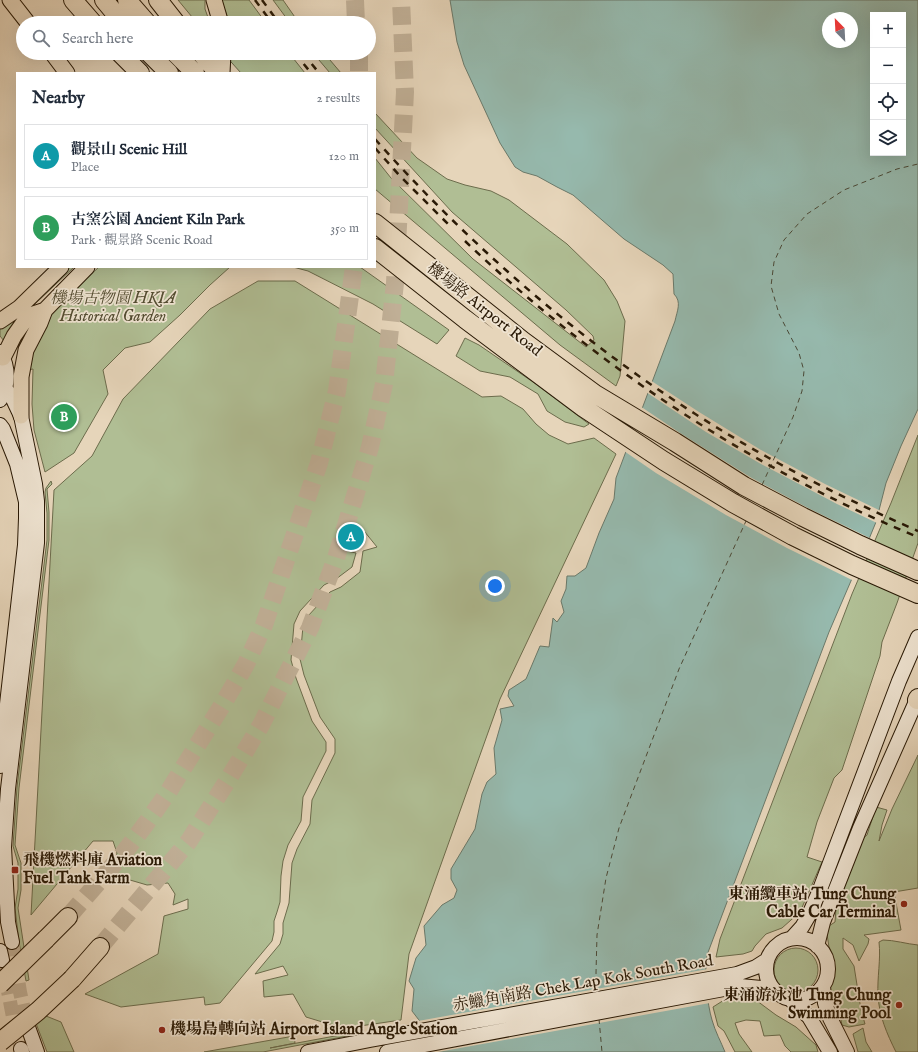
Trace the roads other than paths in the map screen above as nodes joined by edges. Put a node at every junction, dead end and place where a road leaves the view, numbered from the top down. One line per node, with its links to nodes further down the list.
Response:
1 (10, 0): 7 (main road)
2 (74, 0): 8 (highway)
3 (104, 0): 9 (highway)
4 (127, 0): 10 (highway)
5 (158, 0): 11 (highway)
6 (214, 0): 12 (main road)
7 (23, 16)
8 (87, 16)
9 (117, 16)
10 (141, 16)
11 (171, 16)
12 (219, 16)
13 (57, 60): 19 (main road)
14 (127, 60): 20 (highway)
15 (156, 60): 21 (highway)
16 (182, 60): 22 (highway)
17 (207, 60): 23 (highway)
18 (222, 60): 24 (main road)
19 (66, 72)
20 (139, 72)
21 (168, 72)
22 (194, 72)
23 (217, 72)
24 (222, 72)
25 (376, 224): 35 (highway, 機場路 Airport Road)
26 (376, 249): 36 (highway, 機場路 Airport Road)
27 (60, 268): 30 (main road)
28 (87, 268): 29 (main road)
29 (44, 310): 31 (main road); 33 (main road)
30 (0, 321)
31 (2, 355): 32 (main road)
32 (3, 394): 33 (main road)
33 (21, 416): 42 (main road)
34 (0, 425): 39 (main road)
35 (918, 571)
36 (918, 594)
37 (918, 636): 41 (main road)
38 (918, 698): 43 (main road)
39 (0, 766)
40 (68, 917): 47 (highway, bridge)
41 (792, 938): 43 (main road); 45 (main road)
42 (12, 942)
43 (817, 946): 48 (main road)
44 (100, 947): 52 (highway, bridge)
45 (767, 960): 46 (main road, 赤鱲角南路 Chek Lap Kok South Road); 49 (main road)
46 (738, 980): 49 (main road, 赤鱲角南路 Chek Lap Kok South Road); 54 (main road, 赤鱲角南路 Chek Lap Kok South Road); 55 (main road, 赤鱲角南路 Chek Lap Kok South Road)
47 (0, 984)
48 (823, 987): 50 (main road); 57 (main road)
49 (776, 993): 50 (main road)
50 (791, 1000): 56 (main road)
51 (28, 1027): 53 (main road)
52 (0, 1042)
53 (37, 1052)
54 (308, 1052)
55 (387, 1052)
56 (830, 1052)
57 (847, 1052)

